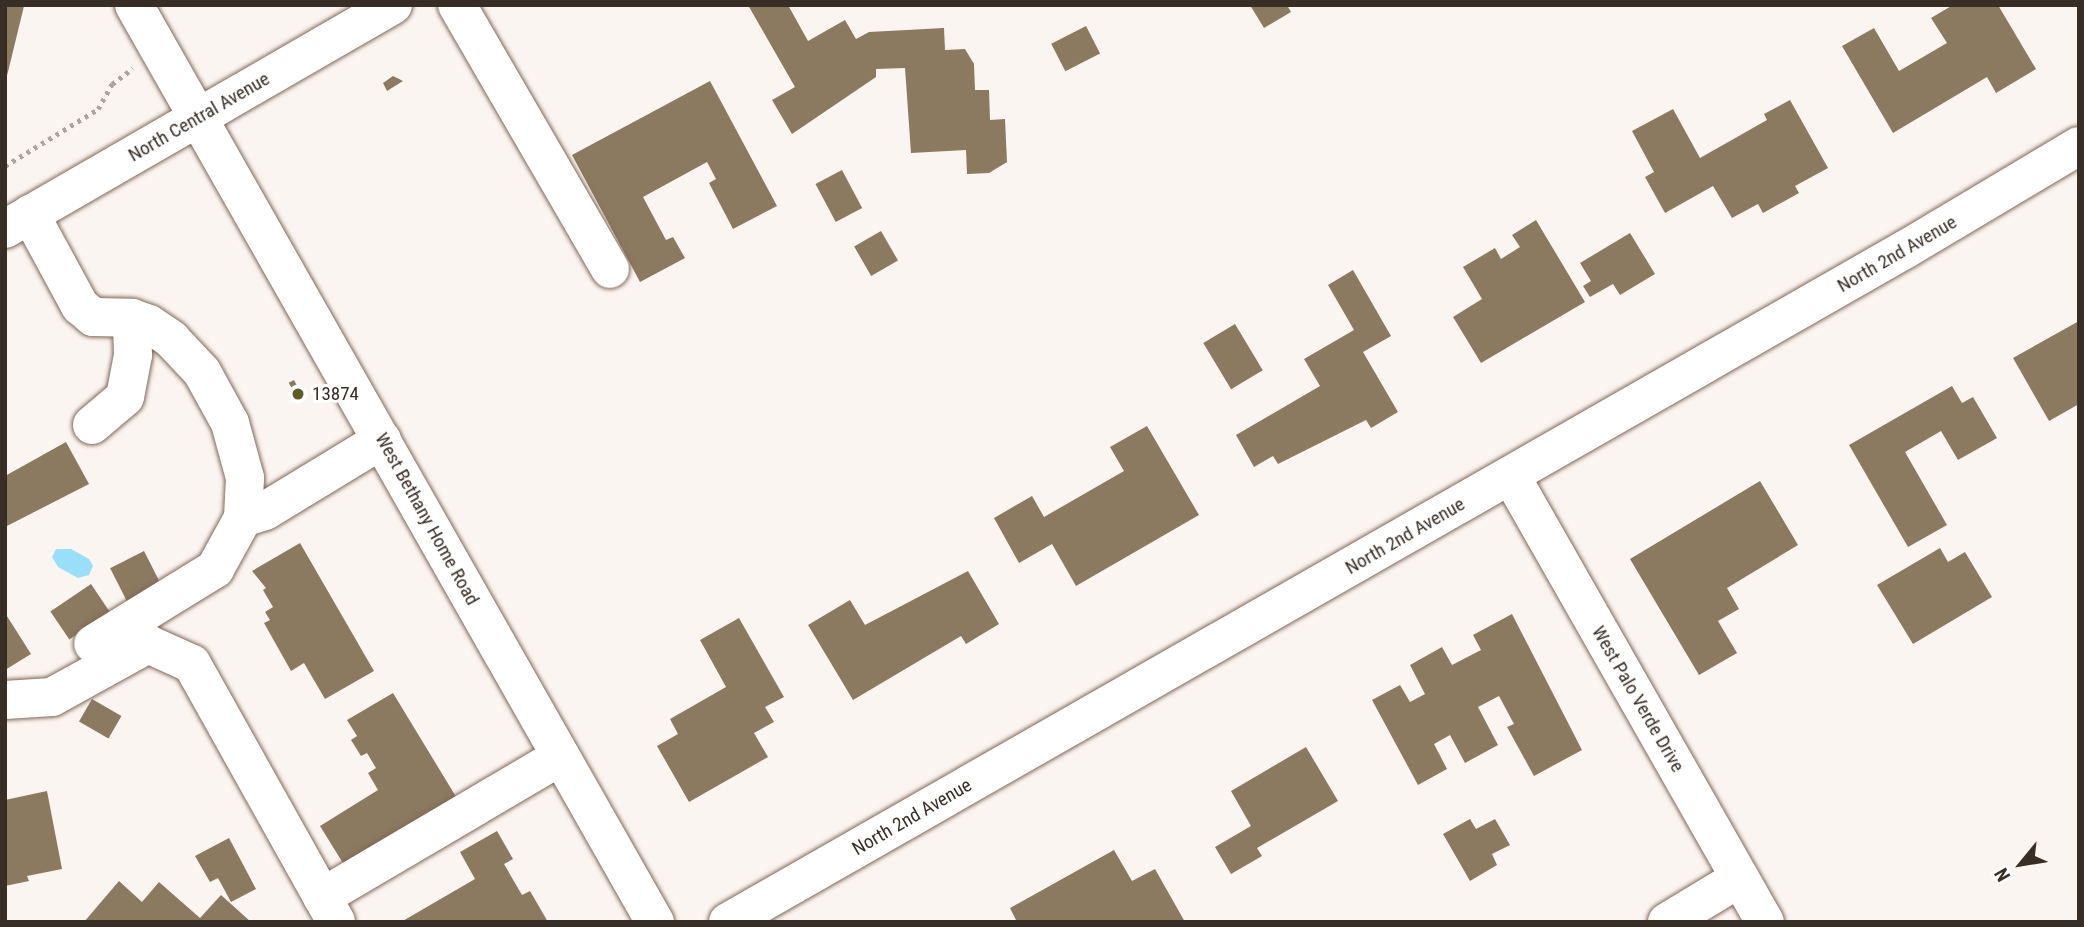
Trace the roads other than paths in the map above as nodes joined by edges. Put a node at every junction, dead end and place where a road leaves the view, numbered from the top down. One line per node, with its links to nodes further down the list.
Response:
1 (134, 5): 4 (street, West Bethany Home Road)
2 (393, 5): 4 (street, North Central Avenue)
3 (457, 5): 7 (street)
4 (199, 117): 6 (street, North Central Avenue); 10 (street, West Bethany Home Road)
5 (2079, 146): 11 (street, North 2nd Avenue)
6 (18, 222): 8 (street)
7 (610, 269)
8 (132, 318): 9 (street); 12 (street)
9 (92, 425)
10 (382, 440): 12 (street); 15 (street, West Bethany Home Road)
11 (1511, 476): 16 (street, West Palo Verde Drive); 19 (street, North 2nd Avenue)
12 (243, 518): 13 (street)
13 (93, 644)
14 (5, 699): 17 (street)
15 (561, 756): 17 (street); 18 (street, West Bethany Home Road)
16 (1740, 878): 20 (street); 21 (street, West Palo Verde Drive)
17 (329, 909)
18 (655, 922)
19 (729, 922)
20 (1667, 922)
21 (1765, 922)

